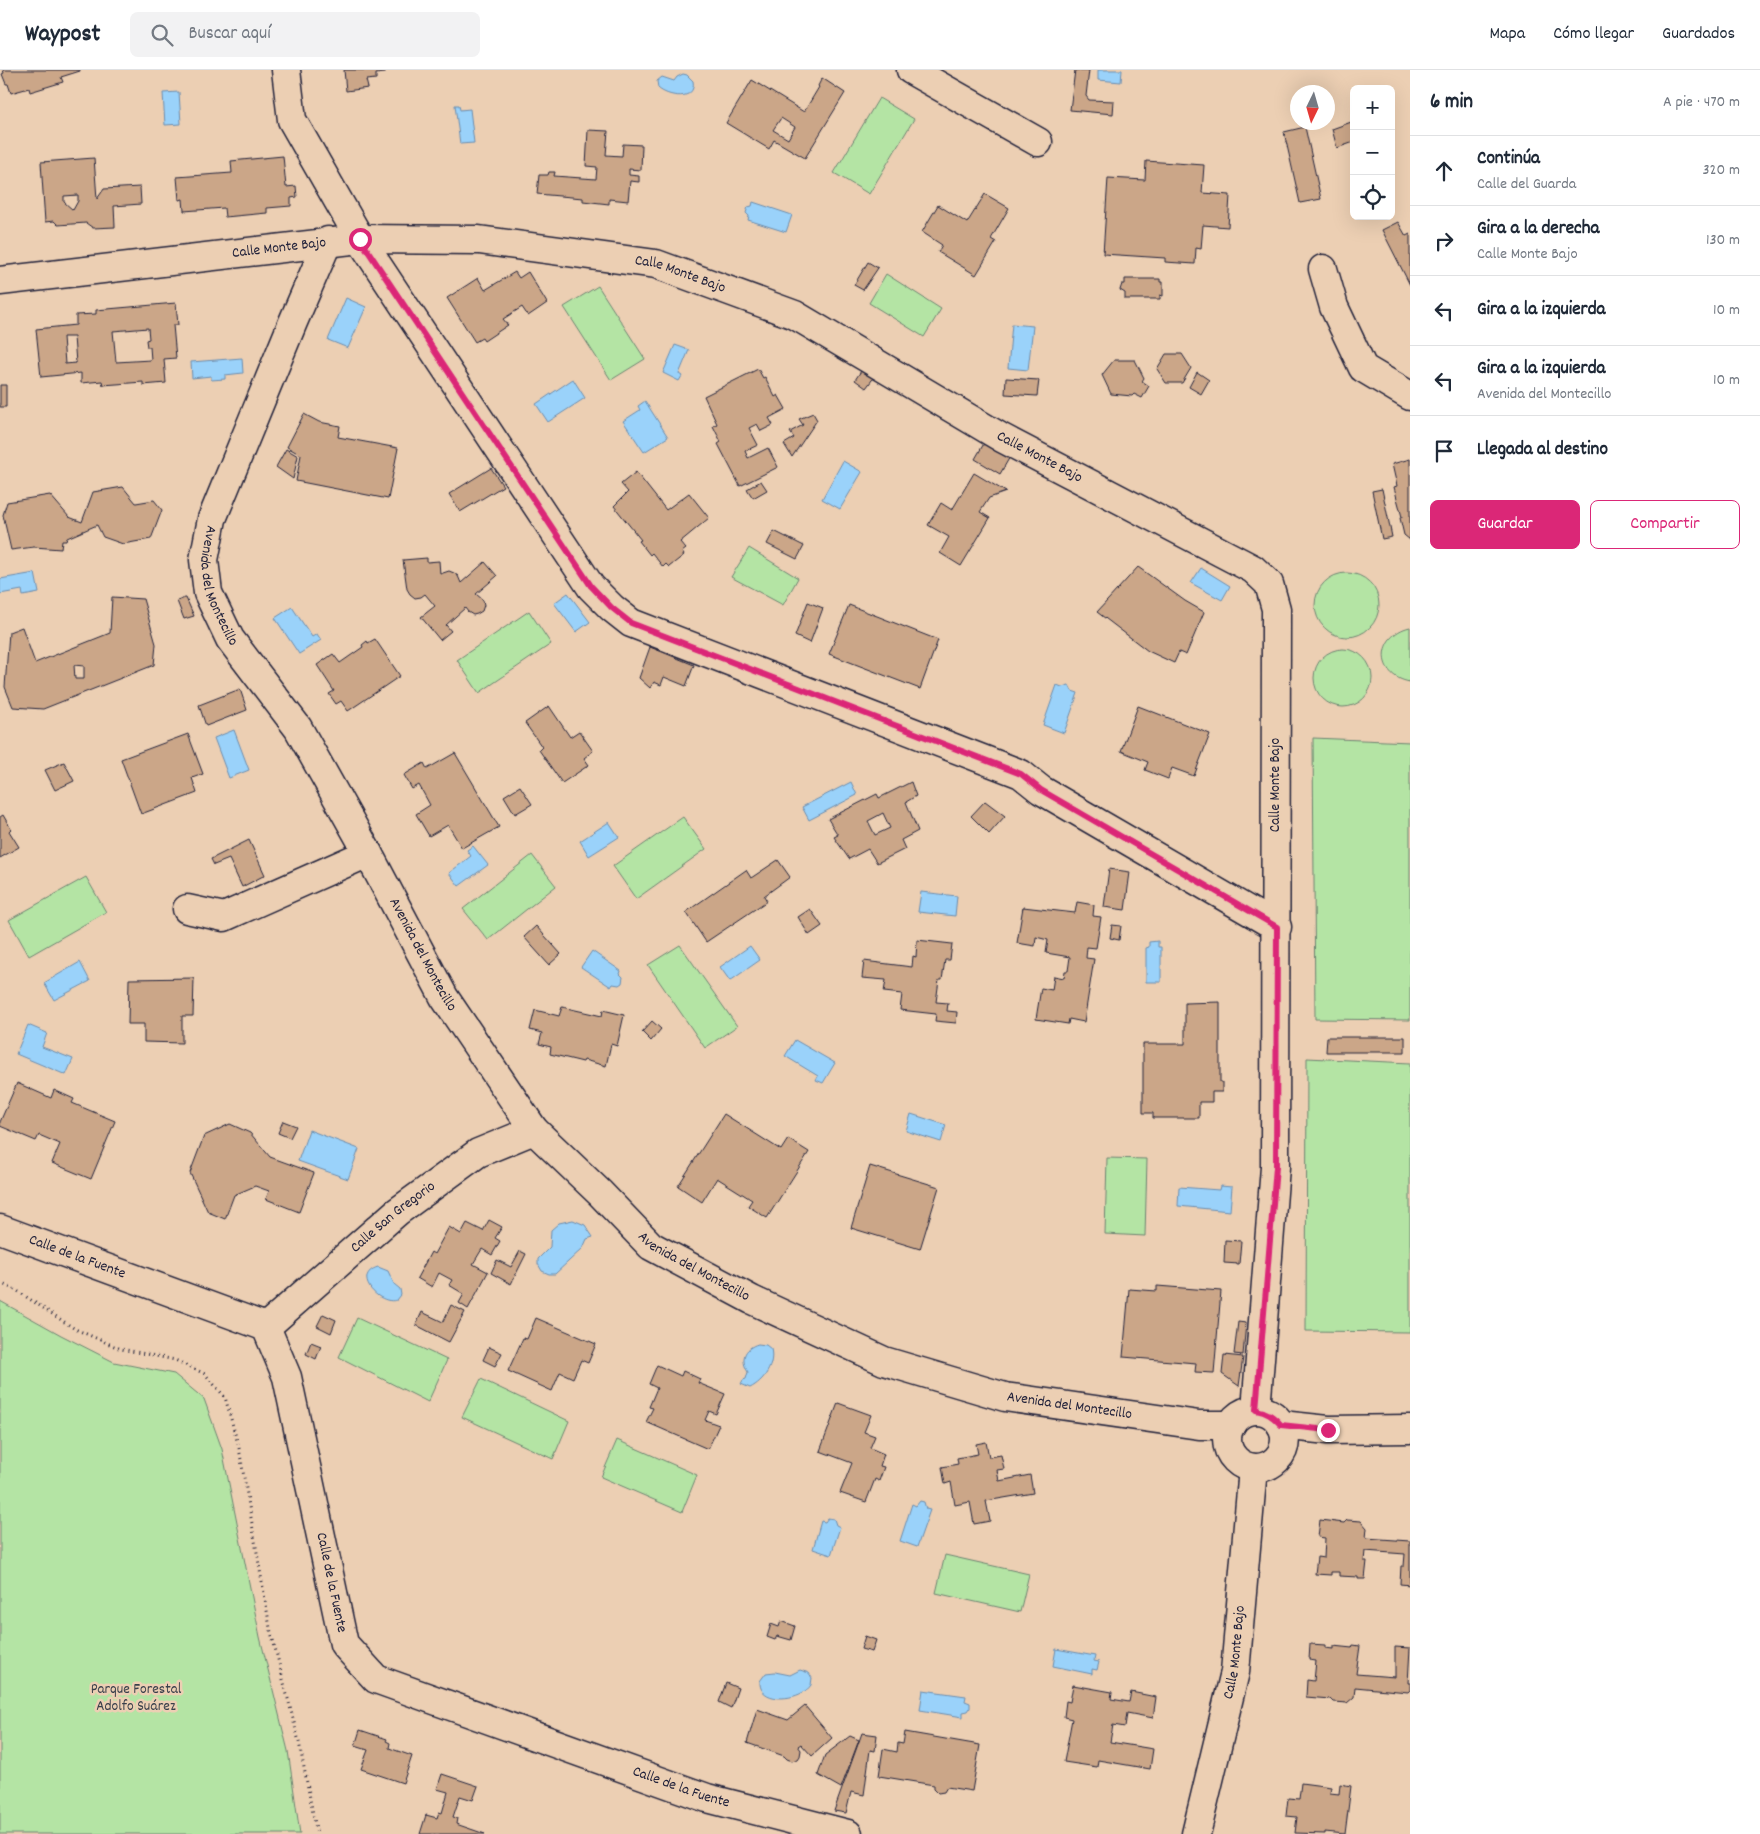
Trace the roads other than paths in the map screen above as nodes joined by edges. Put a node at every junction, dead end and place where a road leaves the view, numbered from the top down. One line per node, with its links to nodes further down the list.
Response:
1 (286, 70): 4 (street)
2 (911, 70): 3 (street)
3 (1038, 142)
4 (360, 239): 5 (street, Calle Monte Bajo); 11 (street); 11 (street, Calle Monte Bajo)
5 (328, 241): 7 (street, Calle Monte Bajo); 9 (street, Avenida del Montecillo)
6 (1324, 268): 8 (street)
7 (0, 281)
8 (1410, 396)
9 (368, 853): 10 (street); 12 (street, Avenida del Montecillo)
10 (187, 909)
11 (1277, 927): 15 (street, Calle Monte Bajo)
12 (534, 1130): 14 (street, Calle San Gregorio); 18 (street, Avenida del Montecillo)
13 (0, 1229): 14 (street, Calle de la Fuente)
14 (266, 1327): 20 (street, Calle de la Fuente)
15 (1256, 1410): 17 (street); 18 (street)
16 (1410, 1429): 17 (street)
17 (1283, 1434): 19 (street)
18 (1229, 1435): 19 (street)
19 (1253, 1468): 21 (street, Calle Monte Bajo)
20 (848, 1834)
21 (1196, 1834)

